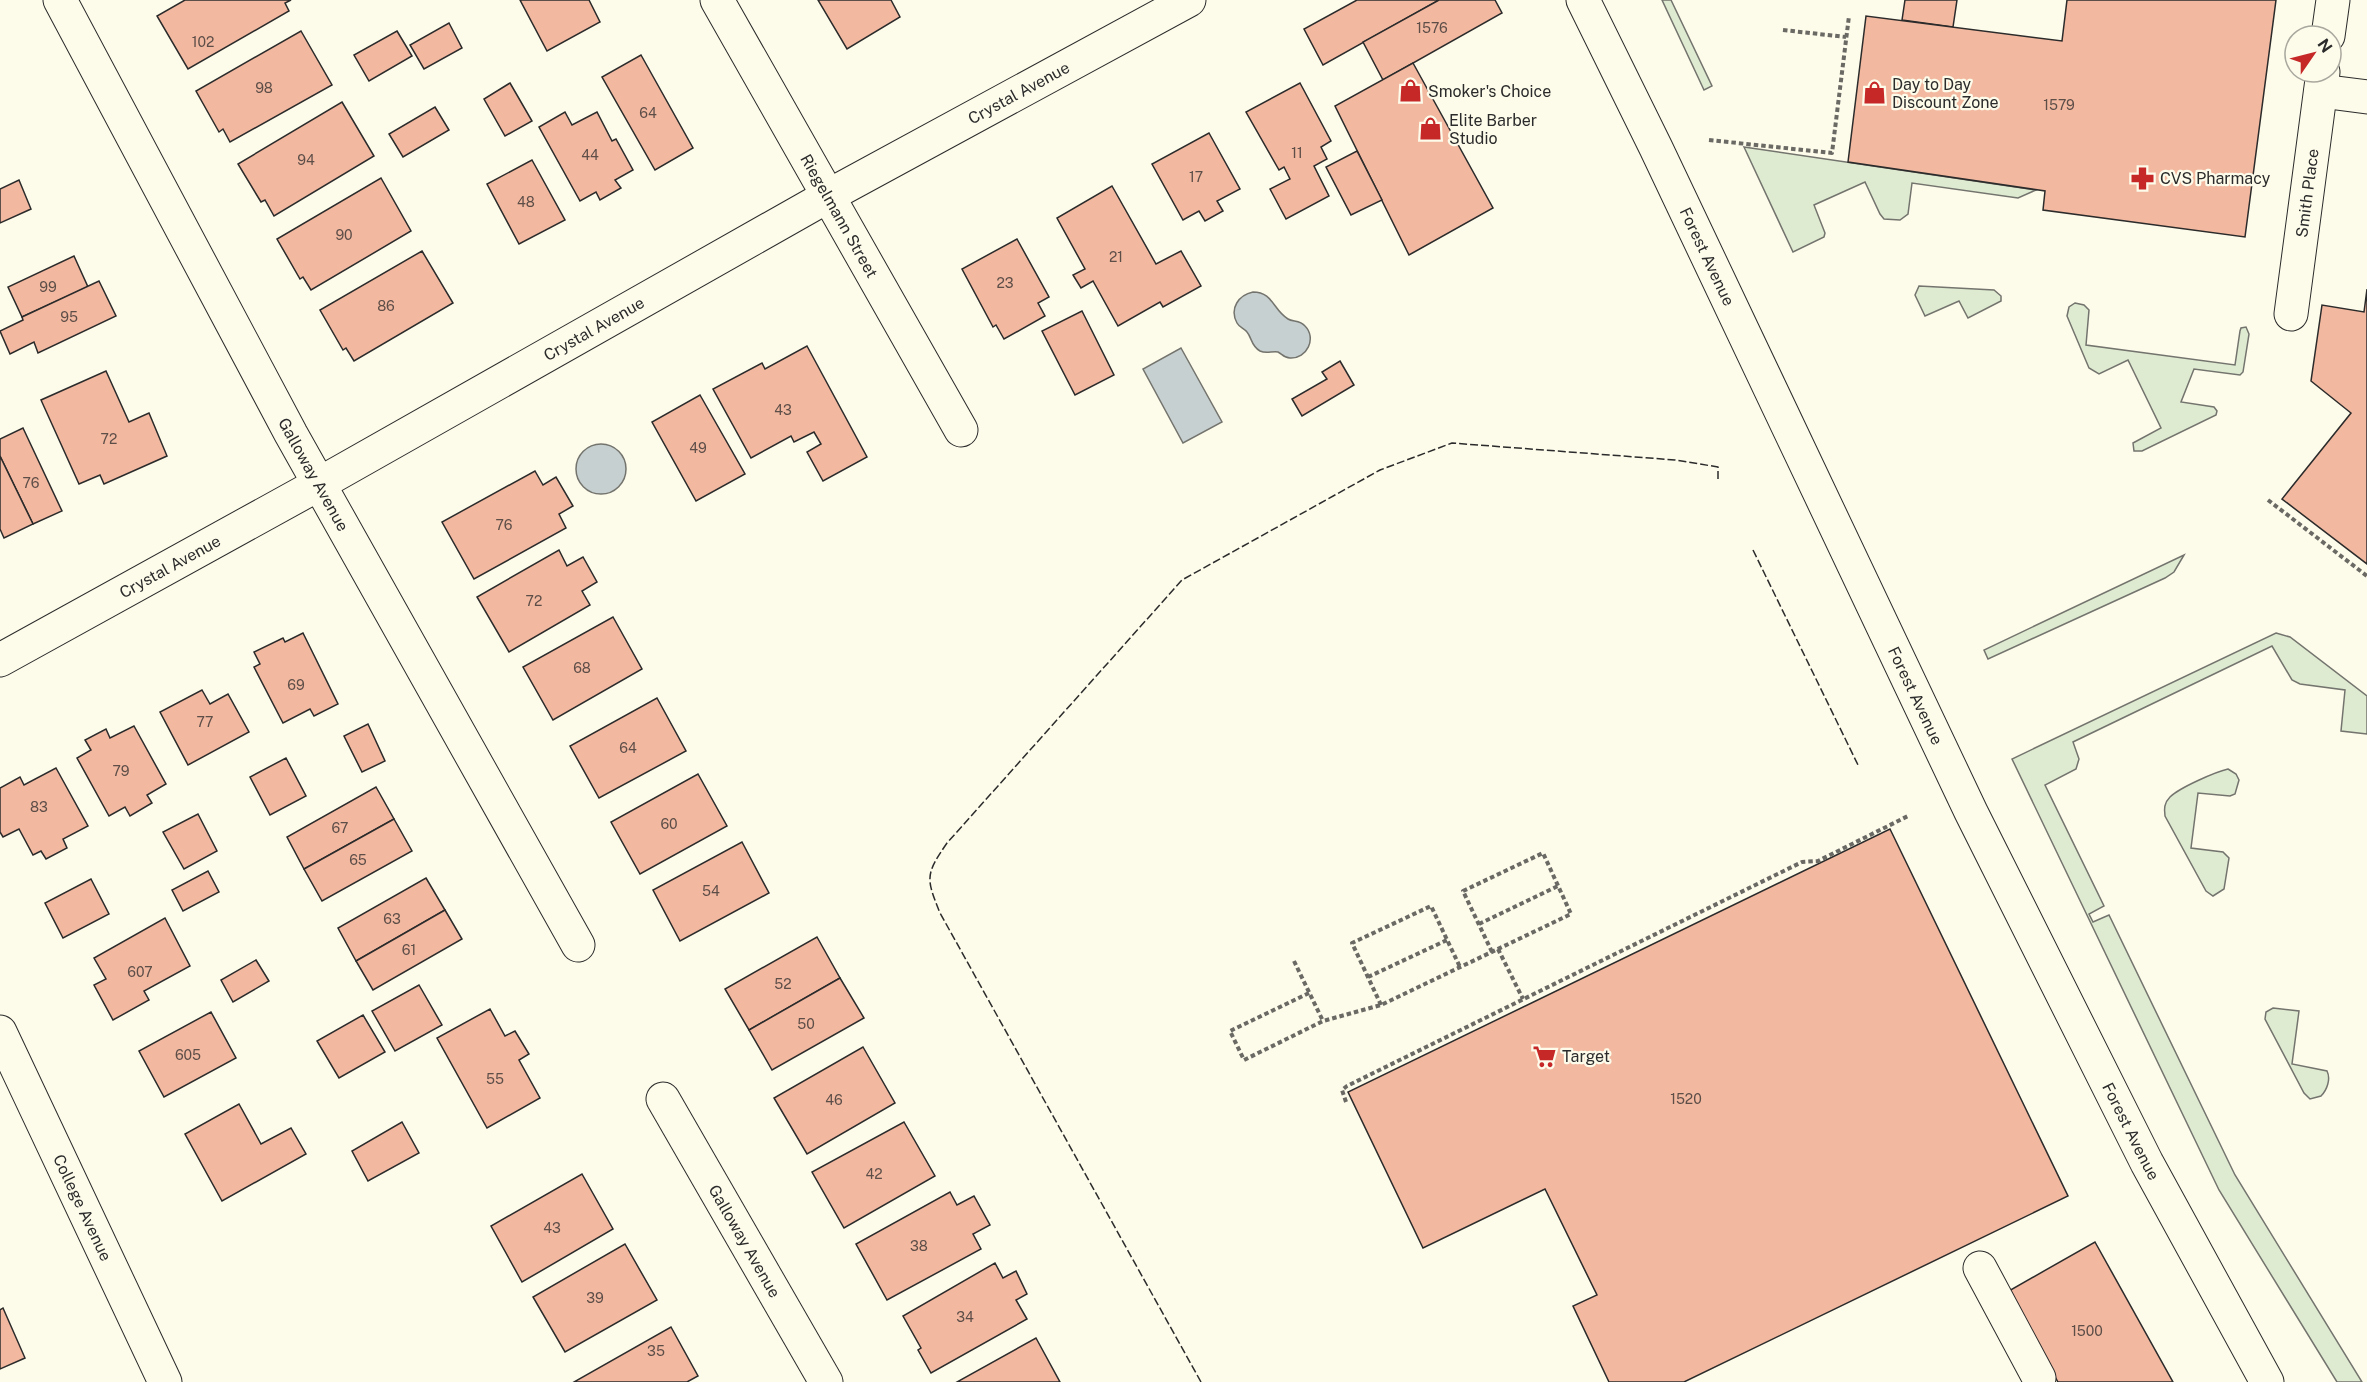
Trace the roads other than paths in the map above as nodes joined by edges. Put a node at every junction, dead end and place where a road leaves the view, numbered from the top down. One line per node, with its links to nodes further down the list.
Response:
1 (60, 0): 13 (street, Galloway Avenue)
2 (717, 0): 10 (street, Riegelmann Street)
3 (1189, 0): 10 (street, Crystal Avenue)
4 (1582, 0): 22 (street, Forest Avenue)
5 (2333, 0): 6 (street)
6 (2330, 24)
7 (2322, 84): 11 (street, Smith Place)
8 (2328, 84): 9 (street)
9 (2367, 97)
10 (828, 196): 12 (street, Riegelmann Street); 13 (street, Crystal Avenue)
11 (2291, 314)
12 (961, 430)
13 (319, 484): 14 (street, Crystal Avenue); 15 (street, Galloway Avenue)
14 (0, 660)
15 (578, 945)
16 (0, 1032): 20 (street, College Avenue)
17 (663, 1100): 21 (street, Galloway Avenue)
18 (1980, 1268): 19 (street)
19 (2039, 1378)
20 (165, 1382)
21 (826, 1382)
22 (2267, 1382)

